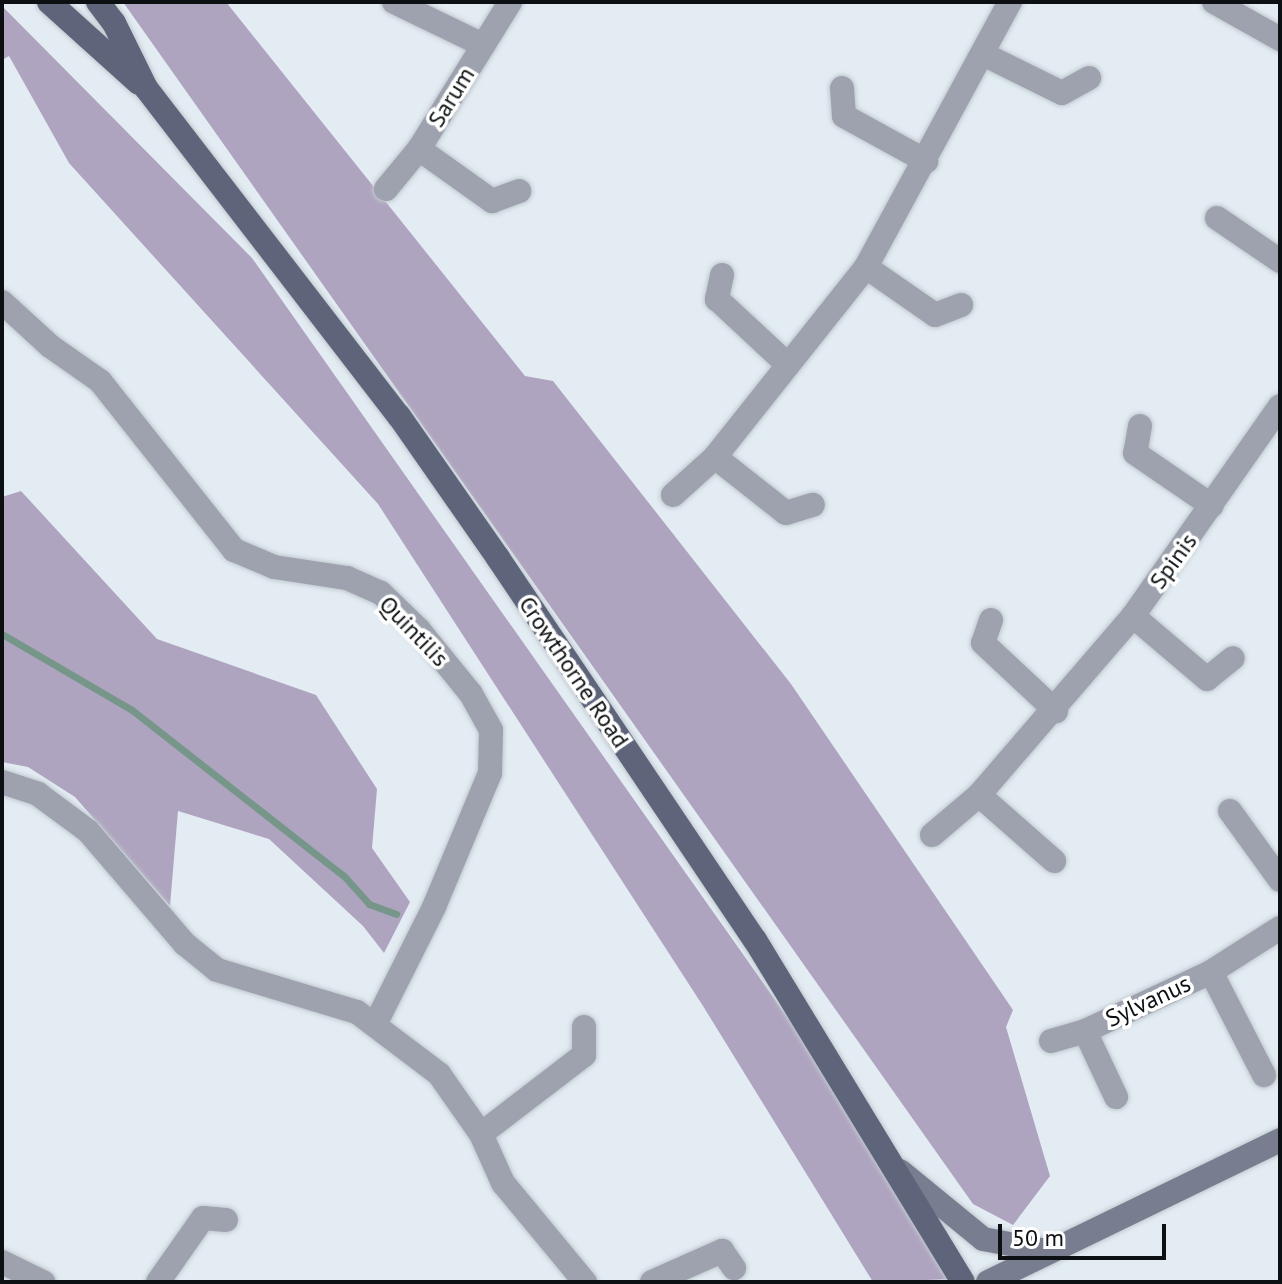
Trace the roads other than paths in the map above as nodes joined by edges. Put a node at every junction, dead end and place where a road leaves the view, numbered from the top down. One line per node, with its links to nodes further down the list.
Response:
1 (49, 2): 7 (main road, Crowthorne Road)
2 (98, 2): 12 (main road, Crowthorne Road)
3 (394, 2): 9 (street, Sarum)
4 (510, 2): 9 (street, Sarum)
5 (1010, 2): 10 (street)
6 (1214, 2): 8 (street)
7 (64, 10): 12 (main road, Crowthorne Road)
8 (1279, 37)
9 (483, 45): 14 (street, Sarum)
10 (983, 54): 11 (street); 15 (street)
11 (1089, 78)
12 (146, 88): 52 (main road, Crowthorne Road)
13 (842, 88): 15 (street)
14 (419, 149): 16 (street, Sarum); 17 (street, Sarum)
15 (926, 161): 20 (street)
16 (386, 189)
17 (519, 191)
18 (1217, 218): 19 (street)
19 (1280, 261)
20 (866, 267): 22 (street); 24 (street)
21 (722, 275): 24 (street)
22 (961, 305)
23 (3, 306): 44 (street, Quintilis)
24 (787, 364): 28 (street)
25 (1280, 406): 27 (street, Spinis)
26 (1140, 426): 31 (street)
27 (1271, 439): 31 (street, Spinis)
28 (715, 457): 29 (street); 30 (street)
29 (673, 495)
30 (813, 505)
31 (1212, 506): 32 (street, Spinis)
32 (1133, 616): 34 (street); 35 (street, Spinis)
33 (991, 620): 35 (street)
34 (1233, 658)
35 (1056, 711): 37 (street, Spinis)
36 (2, 782): 44 (street)
37 (979, 795): 39 (street, Spinis); 40 (street)
38 (1230, 811): 41 (street)
39 (932, 835)
40 (1054, 861)
41 (1280, 880)
42 (1280, 928): 43 (street, Sylvanus)
43 (1211, 972): 46 (street, Sylvanus); 48 (street, Sylvanus)
44 (376, 1023): 50 (street)
45 (584, 1027): 50 (street)
46 (1085, 1031): 47 (street, Sylvanus); 49 (street, Sylvanus)
47 (1051, 1041)
48 (1264, 1075)
49 (1116, 1097)
50 (481, 1134): 59 (street)
51 (1280, 1140): 54 (street)
52 (900, 1171): 54 (street); 61 (main road, Crowthorne Road)
53 (226, 1220): 58 (street)
54 (1047, 1251): 62 (street)
55 (2, 1262): 57 (street)
56 (734, 1268): 60 (street)
57 (42, 1282)
58 (158, 1282)
59 (585, 1282)
60 (652, 1282)
61 (963, 1282)
62 (988, 1282)

